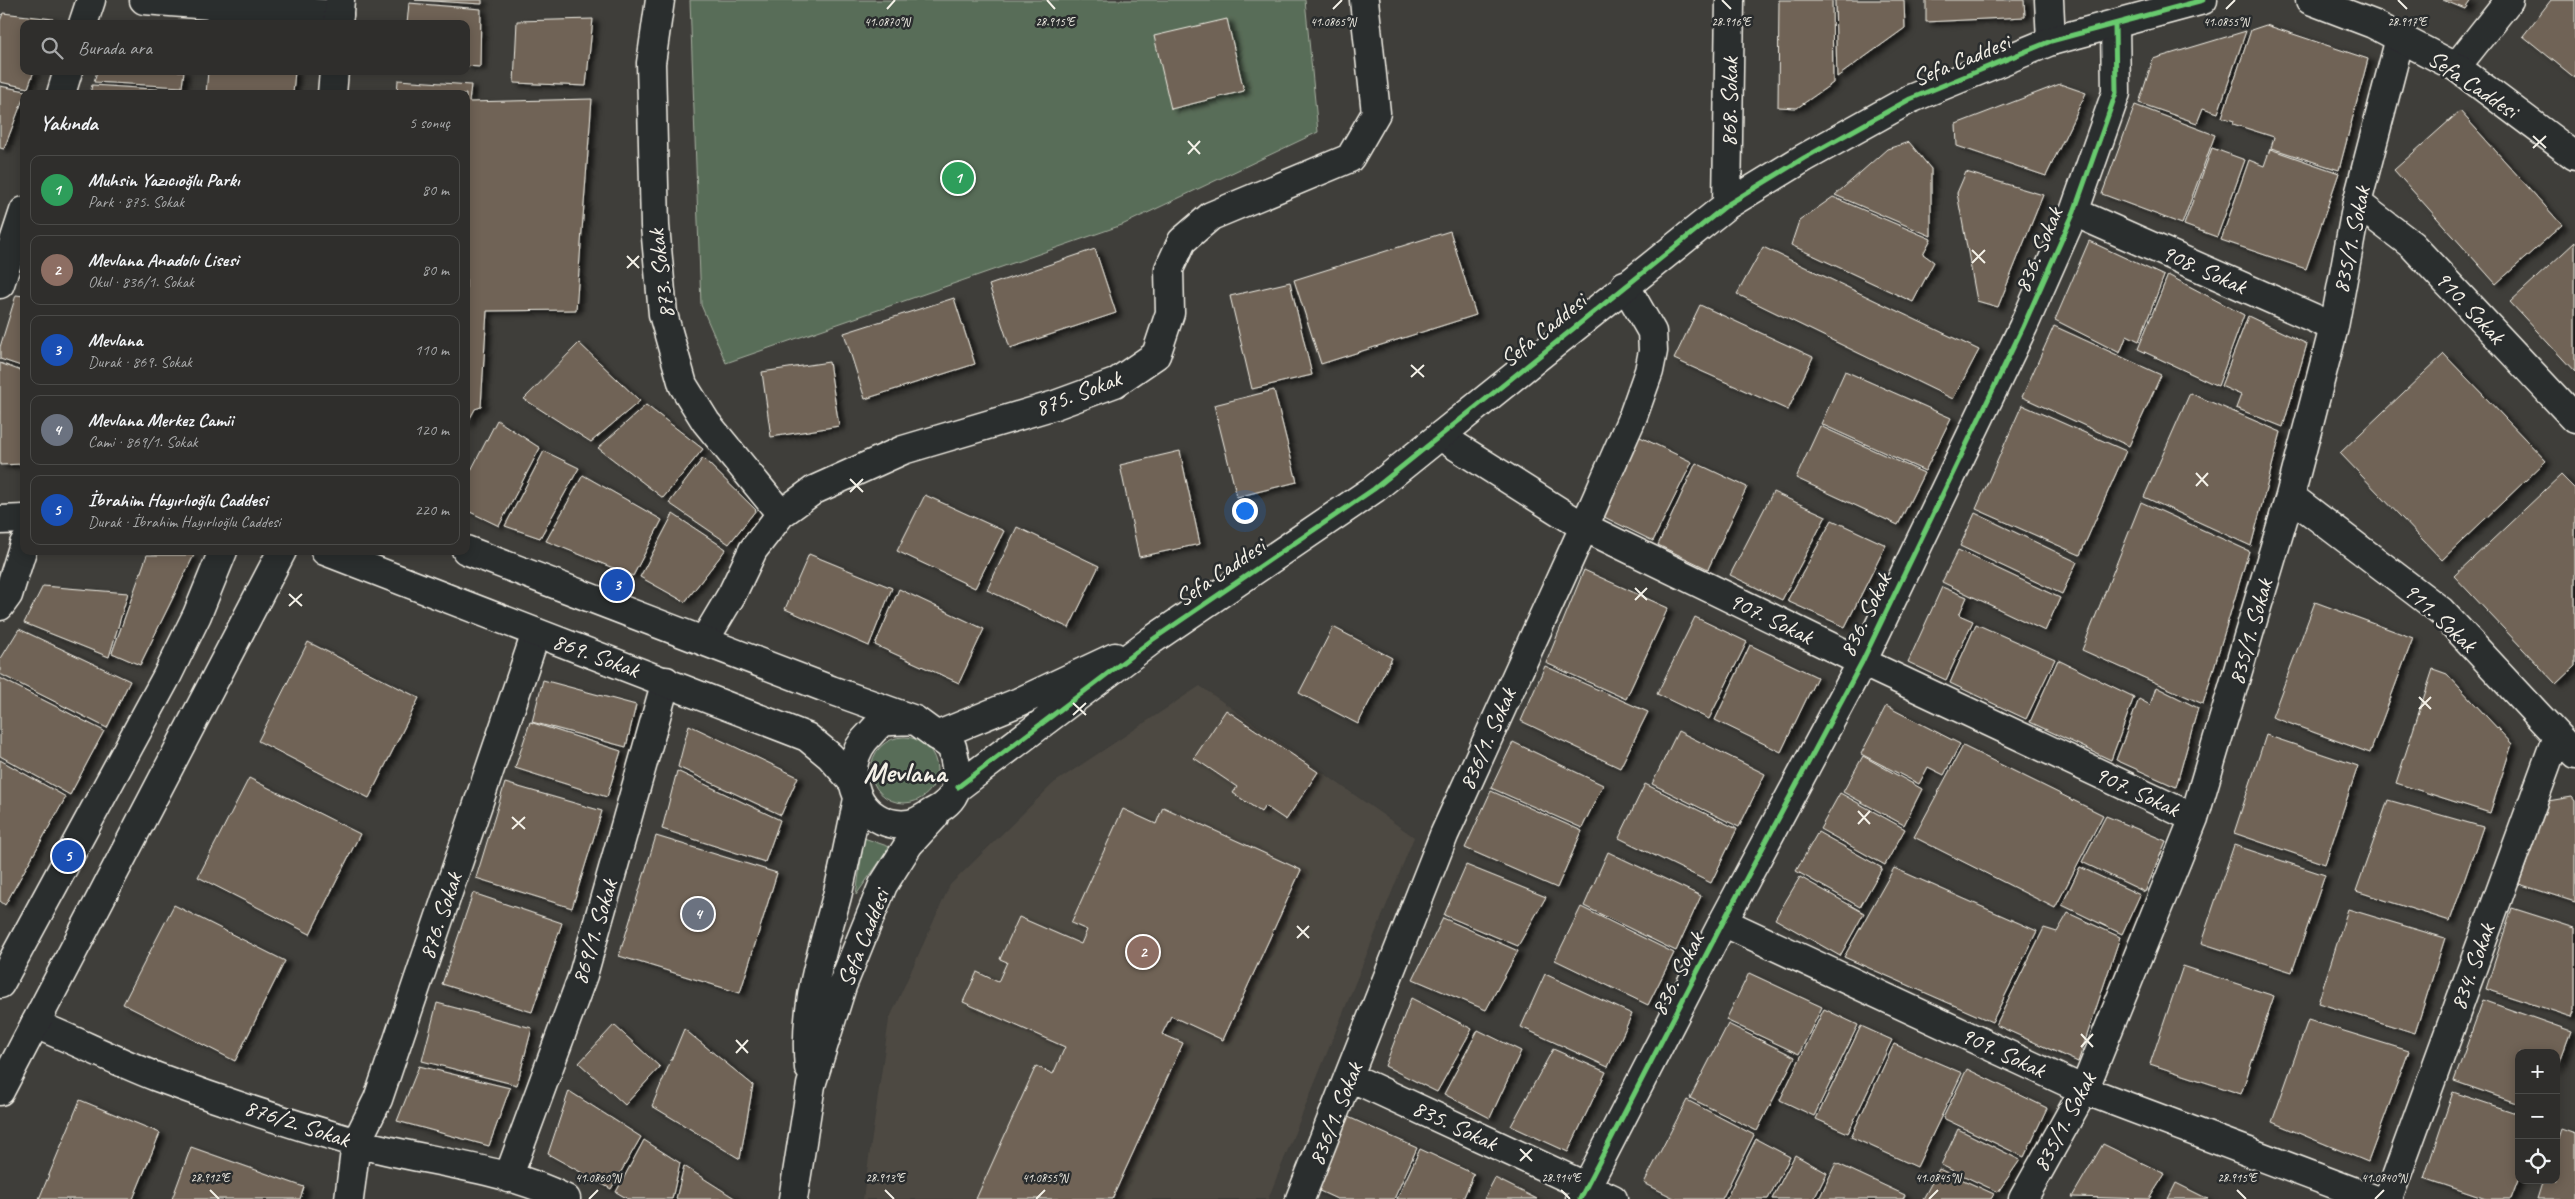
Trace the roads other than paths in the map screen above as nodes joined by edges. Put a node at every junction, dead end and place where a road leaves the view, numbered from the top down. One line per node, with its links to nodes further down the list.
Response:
1 (91, 0): 11 (street)
2 (144, 0): 10 (street)
3 (660, 0): 31 (street, 873. Sokak)
4 (1364, 0): 31 (street, 875. Sokak)
5 (1730, 0): 22 (street, 868. Sokak)
6 (2049, 0): 14 (street)
7 (2203, 0): 12 (street, Sefa Caddesi)
8 (2310, 0): 13 (street, Sefa Caddesi)
9 (2509, 0): 15 (street)
10 (339, 13)
11 (84, 20)
12 (2115, 24): 14 (street, Sefa Caddesi); 23 (street, 836. Sokak)
13 (2400, 38): 15 (street, Sefa Caddesi); 21 (street, 835/1. Sokak)
14 (2052, 42): 22 (street, Sefa Caddesi)
15 (2456, 68): 20 (street, Sefa Caddesi)
16 (67, 75): 18 (street)
17 (334, 75): 19 (street)
18 (62, 90)
19 (332, 90)
20 (2575, 156)
21 (2357, 204): 27 (street, 835/1. Sokak); 28 (street, 910. Sokak)
22 (1727, 205): 26 (street, Sefa Caddesi)
23 (2074, 212): 27 (street, 908. Sokak); 44 (street, 836. Sokak)
24 (20, 229): 25 (street)
25 (9, 281)
26 (1625, 285): 29 (street, Sefa Caddesi); 34 (street, 836/1. Sokak)
27 (2334, 327): 30 (street, 835/1. Sokak)
28 (2575, 419)
29 (1440, 436): 34 (street, 907. Sokak); 43 (street, Sefa Caddesi)
30 (2290, 496): 48 (street, 911. Sokak); 51 (street, 835/1. Sokak)
31 (781, 514): 42 (street, 875. Sokak)
32 (20, 519): 33 (street)
33 (0, 520)
34 (1584, 527): 44 (street, 907. Sokak); 55 (street, 836/1. Sokak)
35 (470, 552): 42 (street)
36 (21, 555): 40 (street)
37 (221, 555): 53 (street)
38 (280, 555): 54 (street)
39 (335, 555): 41 (street, 869. Sokak)
40 (0, 606)
41 (536, 633): 45 (street, 869. Sokak); 59 (street, 876. Sokak)
42 (704, 640): 46 (street)
43 (1152, 640): 47 (street, Sefa Caddesi); 50 (street, Sefa Caddesi)
44 (1862, 662): 51 (street, 907. Sokak); 52 (street, 836. Sokak)
45 (666, 681): 49 (street, 869. Sokak); 60 (street, 869/1. Sokak)
46 (915, 720): 47 (street); 49 (street, Sefa Caddesi)
47 (936, 736): 50 (street)
48 (2566, 745): 69 (street, 834. Sokak)
49 (855, 790): 50 (street); 56 (street, Sefa Caddesi)
50 (951, 797): 56 (street, Sefa Caddesi)
51 (2194, 818): 57 (street, 835/1. Sokak)
52 (1724, 922): 57 (street, 909. Sokak); 61 (street, 836. Sokak)
53 (3, 972)
54 (35, 1024): 58 (street); 59 (street, 876/2. Sokak)
55 (1350, 1077): 61 (street, 835. Sokak); 65 (street, 836/1. Sokak)
56 (811, 1085): 64 (street, Sefa Caddesi)
57 (2084, 1090): 67 (street, 835/1. Sokak); 68 (street, 909. Sokak)
58 (0, 1091)
59 (356, 1143): 60 (street, 876/2. Sokak); 63 (street, 876. Sokak)
60 (508, 1178): 62 (street, 876/2. Sokak)
61 (1583, 1193): 66 (street, 835. Sokak)
62 (557, 1197)
63 (349, 1199)
64 (793, 1199)
65 (1300, 1199)
66 (1613, 1199)
67 (2023, 1199)
68 (2374, 1199)
69 (2388, 1199)

